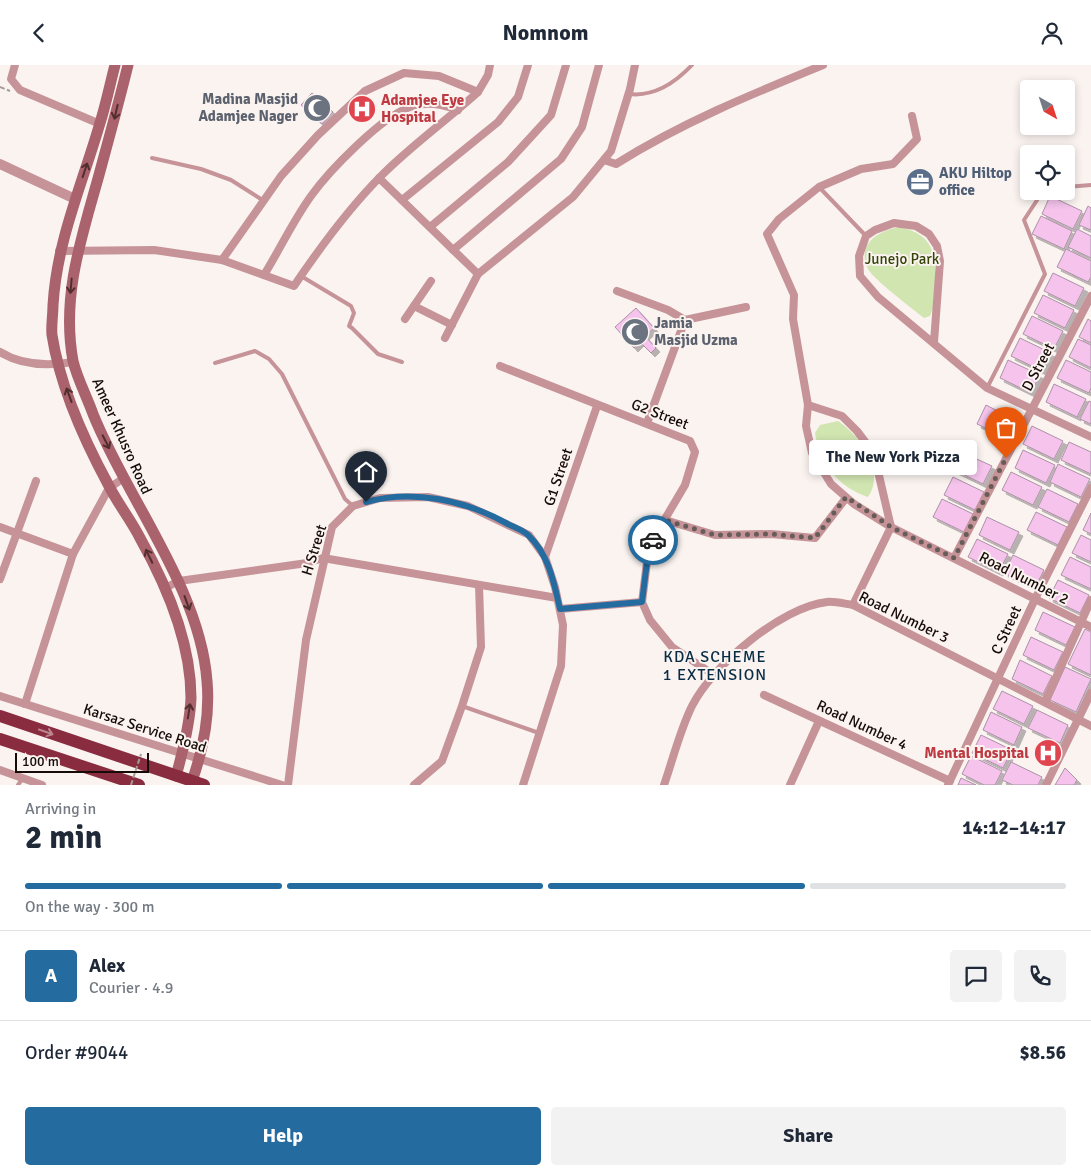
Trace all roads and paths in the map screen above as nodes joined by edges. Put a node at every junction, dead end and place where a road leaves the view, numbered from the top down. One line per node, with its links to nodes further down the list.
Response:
1 (15, 65): 15 (street)
2 (115, 65): 15 (main road, Ameer Khusro Road)
3 (128, 65): 23 (main road, Ameer Khusro Road, one-way to 23)
4 (490, 65): 11 (street)
5 (528, 65): 25 (street)
6 (566, 65): 29 (street)
7 (599, 65): 31 (street)
8 (635, 65): 12 (street)
9 (692, 65): 12 (lane)
10 (823, 65): 17 (street)
11 (478, 92): 13 (street); 27 (street)
12 (629, 94): 17 (street)
13 (458, 109): 19 (street); 36 (street)
14 (912, 116): 22 (street, Road Number 2)
15 (100, 124): 24 (main road, Ameer Khusro Road, one-way to 15)
16 (152, 157): 27 (lane)
17 (604, 160): 35 (street)
18 (0, 164): 24 (street)
19 (379, 178): 25 (street); 37 (street)
20 (1091, 185): 21 (lane)
21 (1075, 186)
22 (819, 187): 30 (lane); 56 (street, Road Number 2)
23 (94, 193): 24 (main road); 28 (main road, Ameer Khusro Road)
24 (76, 198): 28 (main road); 32 (main road, Ameer Khusro Road)
25 (402, 200): 29 (street)
26 (1037, 200): 54 (lane)
27 (264, 201): 34 (street)
28 (88, 213): 33 (main road, Ameer Khusro Road)
29 (430, 227): 31 (street)
30 (866, 236): 47 (street); 47 (street)
31 (453, 250): 35 (street)
32 (59, 251): 33 (street); 52 (main road, Ameer Khusro Road)
33 (76, 252): 34 (street); 49 (main road, Ameer Khusro Road, one-way to 49)
34 (222, 260): 36 (street)
35 (478, 274): 45 (street)
36 (264, 275): 37 (street)
37 (301, 276): 50 (lane)
38 (432, 281): 41 (street)
39 (617, 291): 44 (street)
40 (1091, 296): 57 (street, D Street)
41 (414, 306): 43 (street); 45 (street)
42 (746, 307): 44 (street)
43 (405, 319)
44 (685, 319): 58 (street)
45 (452, 325): 46 (street)
46 (445, 339)
47 (934, 342): 54 (street)
48 (0, 353): 52 (street)
49 (73, 362): 52 (street); 60 (main road, Ameer Khusro Road, one-way to 60)
50 (402, 362)
51 (215, 363): 65 (lane)
52 (57, 365): 63 (main road, Ameer Khusro Road, one-way to 52)
53 (500, 366): 55 (street, G2 Street)
54 (987, 388): 57 (street)
55 (597, 405): 58 (street, G2 Street); 71 (street, G1 Street)
56 (808, 405): 64 (street, Road Number 2); 68 (street)
57 (1032, 409): 59 (street); 72 (street, D Street)
58 (647, 423): 66 (street, G2 Street)
59 (1091, 437)
60 (124, 478): 63 (street); 75 (main road, Ameer Khusro Road)
61 (36, 481): 69 (street)
62 (1091, 487): 79 (street, C Street)
63 (109, 488): 70 (street); 77 (main road, Ameer Khusro Road, one-way to 63)
64 (846, 497): 66 (street); 68 (street, Road Number 2)
65 (353, 506): 71 (street, H Street); 73 (street, H Street)
66 (665, 520): 81 (street, G2 Street)
67 (0, 527): 69 (street)
68 (891, 527): 72 (street, Road Number 2); 82 (street)
69 (16, 532): 70 (street); 74 (street)
70 (73, 554): 92 (street)
71 (545, 557): 78 (street, H Street)
72 (954, 558): 79 (street, Road Number 2)
73 (323, 559): 75 (street); 76 (street); 113 (street, H Street)
74 (0, 579)
75 (179, 581): 77 (street); 102 (main road, Ameer Khusro Road, one-way to 102)
76 (479, 585): 78 (street); 93 (street)
77 (165, 588): 101 (main road, Ameer Khusro Road, one-way to 77)
78 (557, 598): 83 (street, H Street)
79 (1035, 599): 84 (street, Road Number 2); 87 (street, C Street)
80 (1091, 600): 84 (street)
81 (642, 602): 83 (street); 86 (street)
82 (853, 605): 86 (street, Road Number 3); 87 (street, Road Number 3)
83 (560, 609): 98 (street, H Street)
84 (1080, 621): 85 (street, Road Number 2); 91 (street)
85 (1091, 627)
86 (714, 675): 116 (street, Road Number 3)
87 (998, 679): 91 (street, Road Number 3); 107 (street, C Street)
88 (1091, 693): 95 (street)
89 (764, 695): 96 (street, Road Number 4)
90 (0, 696): 92 (street, Karsaz Service Road)
91 (1045, 702): 95 (street, Road Number 3)
92 (25, 704): 101 (street, Karsaz Service Road)
93 (462, 706): 98 (lane); 114 (street)
94 (0, 716): 104 (highway, one-way to 104)
95 (1078, 720): 97 (street, Road Number 3); 118 (street)
96 (820, 721): 107 (street, Road Number 4); 117 (street)
97 (1091, 727)
98 (540, 733): 115 (street, H Street)
99 (0, 739): 110 (highway)
100 (141, 754): 109 (path, bridge)
101 (182, 754): 102 (street, Karsaz Service Road); 104 (main road, Ameer Khusro Road)
102 (199, 760): 105 (main road, Ameer Khusro Road); 112 (street, Karsaz Service Road)
103 (0, 770): 106 (street)
104 (176, 776): 105 (highway)
105 (192, 781): 111 (highway)
106 (21, 782): 108 (street)
107 (949, 783)
108 (42, 785)
109 (131, 785)
110 (139, 785)
111 (204, 785)
112 (282, 785)
113 (288, 785)
114 (414, 785)
115 (523, 785)
116 (664, 785)
117 (790, 785)
118 (1046, 785)

